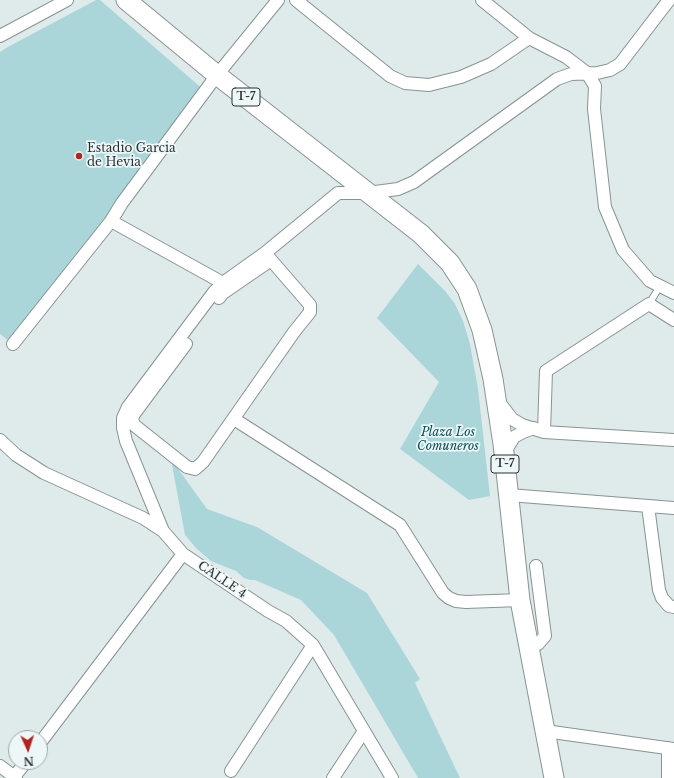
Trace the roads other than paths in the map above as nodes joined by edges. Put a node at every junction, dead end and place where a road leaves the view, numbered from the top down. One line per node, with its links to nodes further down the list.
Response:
1 (67, 0): 7 (street)
2 (126, 0): 10 (main road, T-7)
3 (278, 0): 10 (street)
4 (296, 0): 8 (street)
5 (482, 0): 8 (street)
6 (669, 0): 9 (street)
7 (0, 36)
8 (529, 38): 9 (street)
9 (587, 73): 11 (street); 15 (street)
10 (218, 74): 11 (main road, T-7); 12 (street)
11 (368, 193): 13 (street); 20 (main road, T-7)
12 (111, 220): 14 (street); 19 (street)
13 (268, 257): 14 (street); 21 (street); 21 (street)
14 (223, 283): 29 (street)
15 (660, 286): 16 (street); 17 (lane)
16 (674, 294)
17 (650, 304): 18 (street); 22 (street)
18 (674, 320)
19 (13, 344)
20 (495, 394): 22 (street); 25 (main road, T-7)
21 (234, 419): 32 (street)
22 (539, 430): 24 (street); 25 (street)
23 (0, 440): 29 (street, CALLE 4)
24 (674, 440)
25 (504, 454): 26 (main road, T-7)
26 (509, 495): 27 (street); 32 (main road, T-7)
27 (648, 506): 28 (street); 33 (street)
28 (674, 508)
29 (163, 531): 30 (street, CALLE 4)
30 (183, 554): 34 (street, CALLE 4); 38 (street)
31 (536, 566): 35 (street)
32 (520, 600): 35 (main road, T-7)
33 (674, 607)
34 (313, 645): 36 (street, CALLE 4); 41 (street)
35 (530, 647): 37 (main road, T-7)
36 (364, 731): 43 (street); 44 (street, CALLE 4)
37 (544, 731): 39 (street); 45 (main road, T-7)
38 (48, 732)
39 (671, 748): 46 (street)
40 (0, 766): 42 (street)
41 (231, 771)
42 (14, 778)
43 (333, 778)
44 (392, 778)
45 (554, 778)
46 (668, 778)

